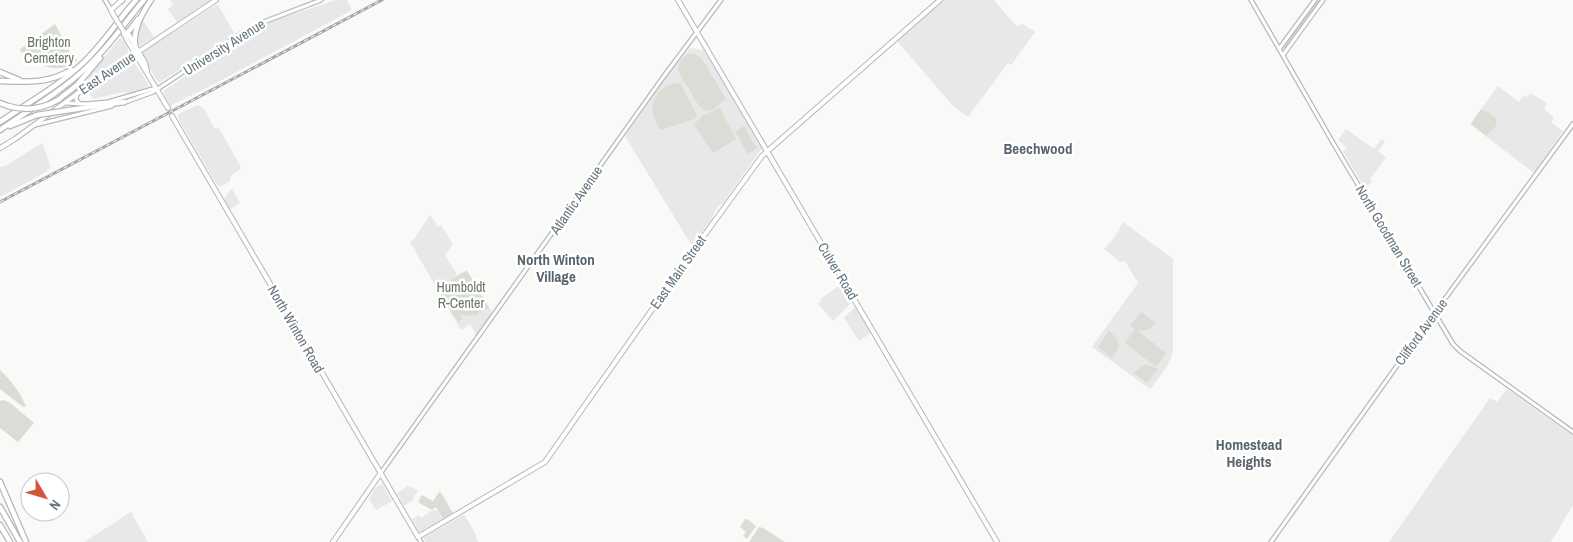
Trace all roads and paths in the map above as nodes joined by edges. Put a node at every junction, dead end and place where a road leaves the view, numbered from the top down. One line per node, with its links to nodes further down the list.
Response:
1 (105, 0): 15 (main road)
2 (136, 0): 21 (highway)
3 (144, 0): 18 (highway)
4 (151, 0): 14 (highway)
5 (216, 0): 22 (main road, East Avenue)
6 (321, 0): 27 (main road, University Avenue)
7 (678, 0): 17 (main road, Culver Road)
8 (721, 0): 17 (main road, Atlantic Avenue)
9 (940, 0): 40 (main road, East Main Street)
10 (1251, 0): 20 (main road, North Goodman Street)
11 (1315, 0): 20 (main road)
12 (1323, 0): 23 (main road)
13 (122, 1): 15 (main road)
14 (146, 7): 16 (highway); 19 (highway)
15 (111, 10): 16 (main road, bridge)
16 (125, 33): 19 (main road); 22 (main road)
17 (697, 33): 40 (main road, Culver Road); 43 (main road, Atlantic Avenue)
18 (115, 37): 30 (highway, bridge); 38 (highway)
19 (135, 46): 22 (main road)
20 (1279, 49): 23 (main road, North Goodman Street)
21 (94, 52): 26 (highway); 35 (highway)
22 (137, 52): 27 (main road); 28 (main road, East Avenue)
23 (1283, 55): 41 (main road, North Goodman Street)
24 (0, 72): 26 (highway)
25 (0, 81): 26 (highway)
26 (35, 82)
27 (157, 88): 29 (main road, University Avenue); 32 (main road, University Avenue); 33 (main road)
28 (78, 92): 31 (main road, East Avenue); 32 (main road)
29 (124, 102): 37 (main road, University Avenue); 38 (highway, bridge)
30 (0, 103)
31 (63, 103): 32 (main road, University Avenue); 37 (main road, East Avenue)
32 (81, 104)
33 (168, 108)
34 (172, 116): 43 (main road, North Winton Road)
35 (0, 122)
36 (1573, 124): 41 (main road, Clifford Avenue)
37 (30, 127): 39 (main road, East Avenue)
38 (0, 130)
39 (0, 148)
40 (767, 150): 47 (main road, East Main Street); 52 (main road, Culver Road)
41 (1435, 313): 42 (main road, North Goodman Street); 53 (main road, Clifford Avenue)
42 (1573, 432)
43 (380, 474): 47 (main road, North Winton Road); 51 (main road)
44 (0, 482): 50 (highway)
45 (0, 507): 49 (highway)
46 (0, 525): 48 (highway)
47 (419, 540)
48 (10, 542)
49 (20, 542)
50 (26, 542)
51 (333, 542)
52 (997, 542)
53 (1271, 542)

